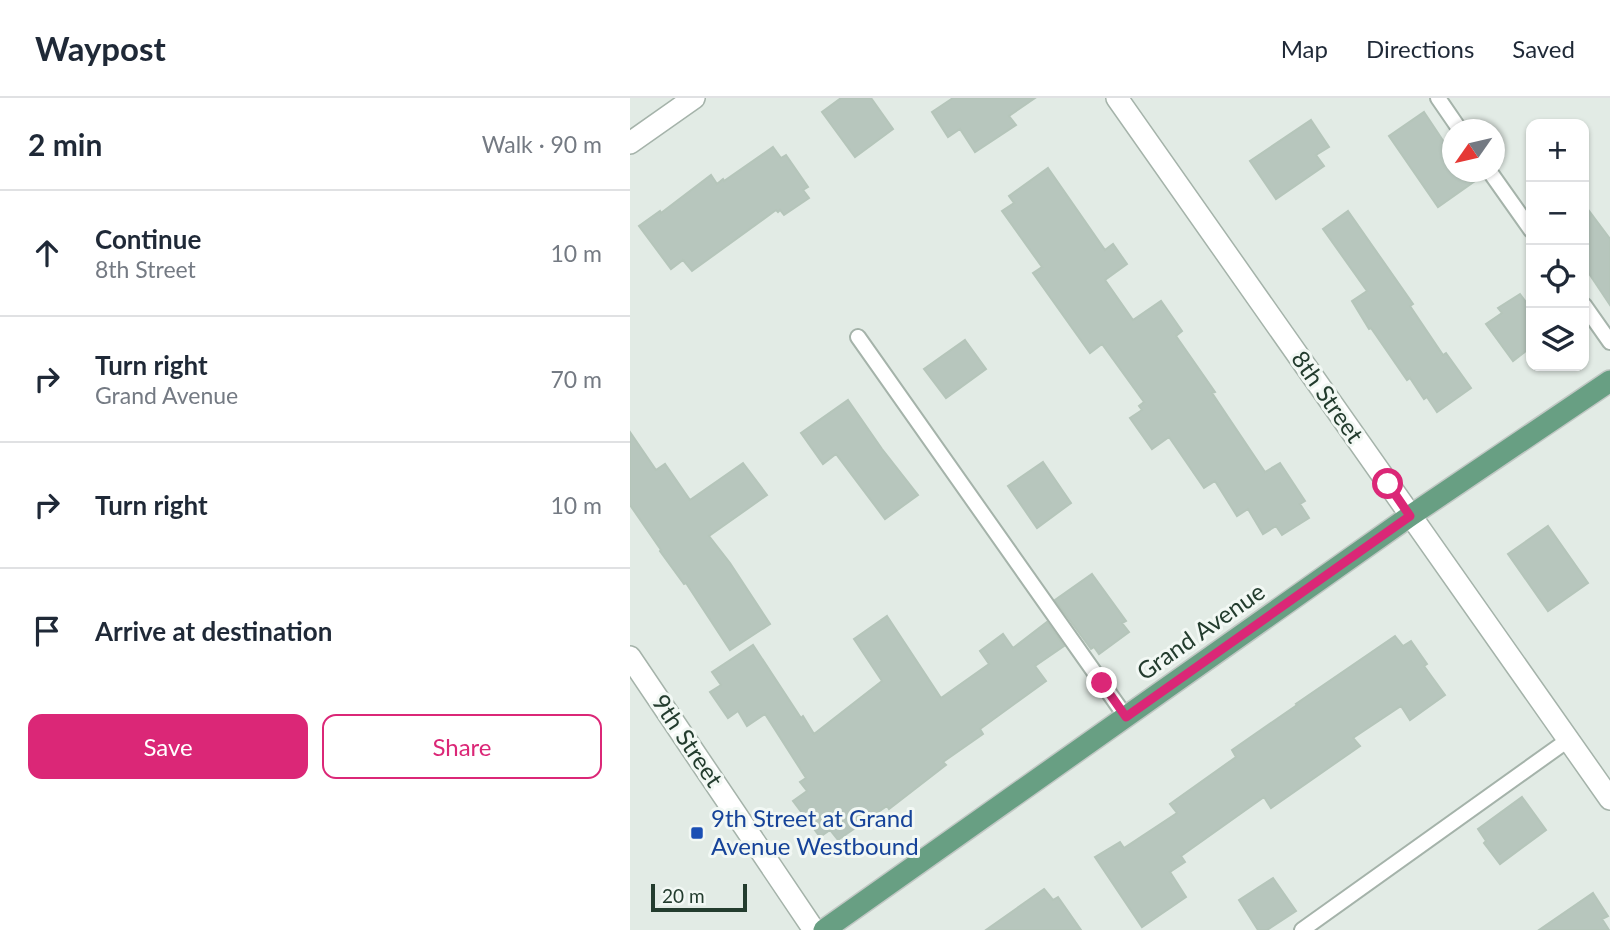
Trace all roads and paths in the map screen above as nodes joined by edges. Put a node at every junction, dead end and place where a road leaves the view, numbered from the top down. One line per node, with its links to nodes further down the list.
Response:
1 (694, 98): 5 (street)
2 (1117, 98): 12 (street, 8th Street)
3 (1438, 98): 4 (lane)
4 (1452, 119)
5 (630, 143)
6 (1497, 182): 7 (lane)
7 (1526, 223)
8 (1586, 308): 10 (lane)
9 (858, 337): 14 (lane)
10 (1610, 342)
11 (1610, 381): 12 (main road, Grand Avenue)
12 (1410, 516): 14 (main road, Grand Avenue); 15 (street, 8th Street)
13 (630, 657): 17 (street, 9th Street)
14 (1126, 717): 18 (main road, Grand Avenue)
15 (1568, 740): 16 (street, 8th Street); 19 (lane)
16 (1610, 799)
17 (814, 930)
18 (824, 930)
19 (1302, 930)

